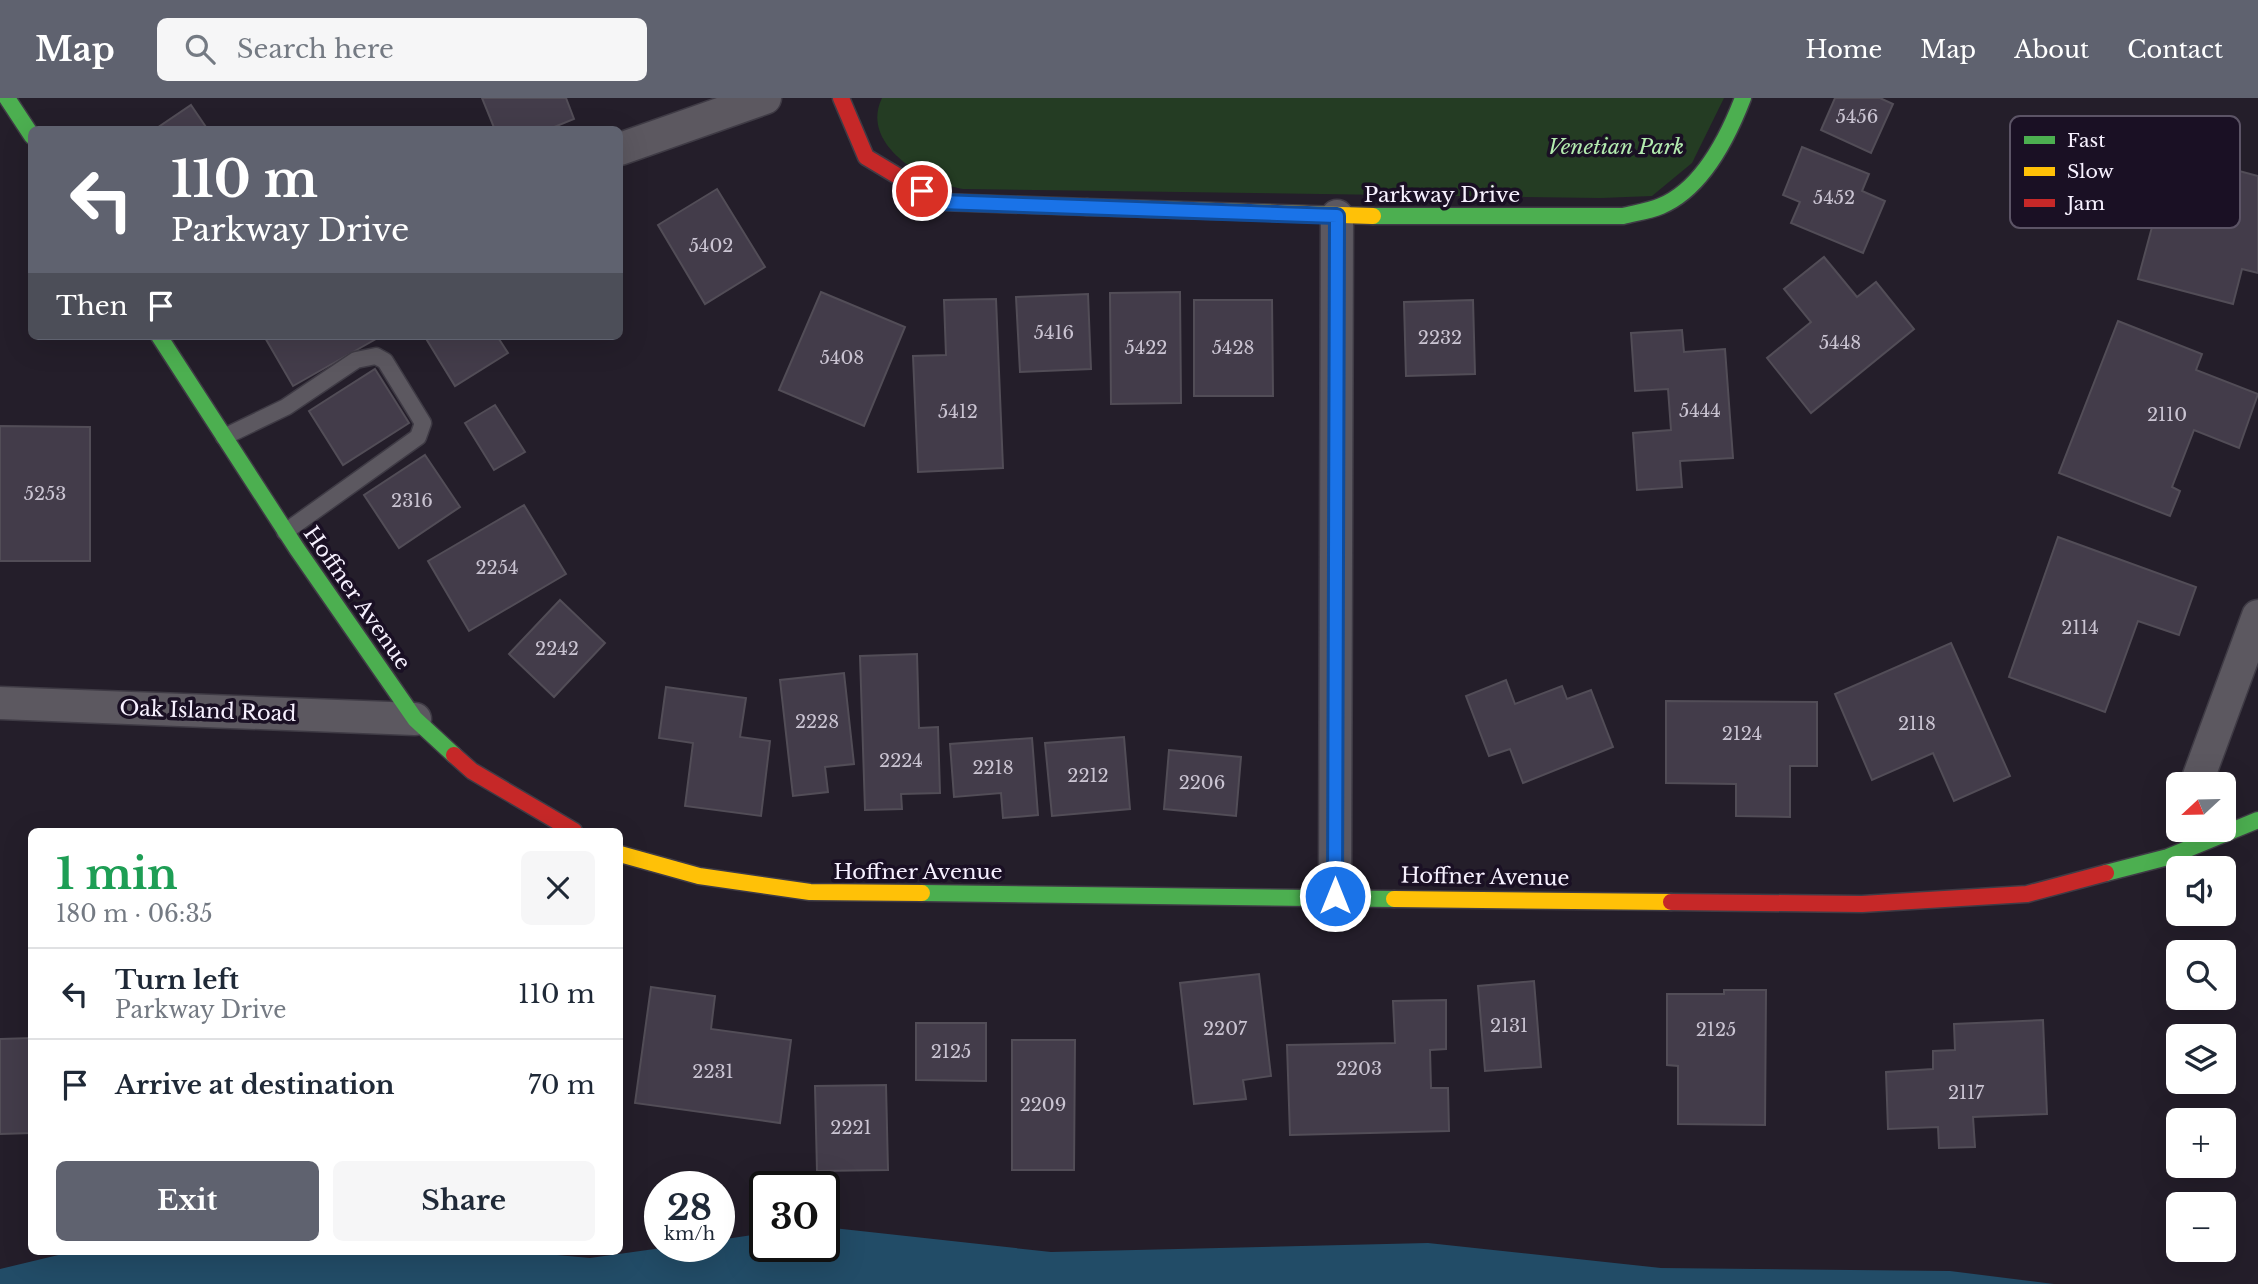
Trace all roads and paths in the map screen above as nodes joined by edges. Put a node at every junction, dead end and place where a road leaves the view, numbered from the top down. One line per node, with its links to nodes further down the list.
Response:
1 (7, 98): 5 (main road)
2 (765, 98): 6 (street)
3 (841, 98): 7 (main road, Parkway Drive)
4 (1743, 98): 7 (main road, Parkway Drive)
5 (28, 130)
6 (623, 148)
7 (1337, 216): 19 (street)
8 (162, 340): 9 (main road, Hoffner Avenue)
9 (224, 437): 10 (main road, Hoffner Avenue); 10 (lane)
10 (285, 532): 13 (main road, Hoffner Avenue)
11 (2258, 616): 14 (street)
12 (0, 703): 13 (street, Oak Island Road)
13 (415, 719): 16 (main road, Hoffner Avenue)
14 (2200, 772)
15 (2258, 820): 17 (main road, Hoffner Avenue)
16 (569, 828)
17 (2174, 843): 19 (main road, Hoffner Avenue)
18 (623, 855): 19 (main road, Hoffner Avenue)
19 (1335, 896)

